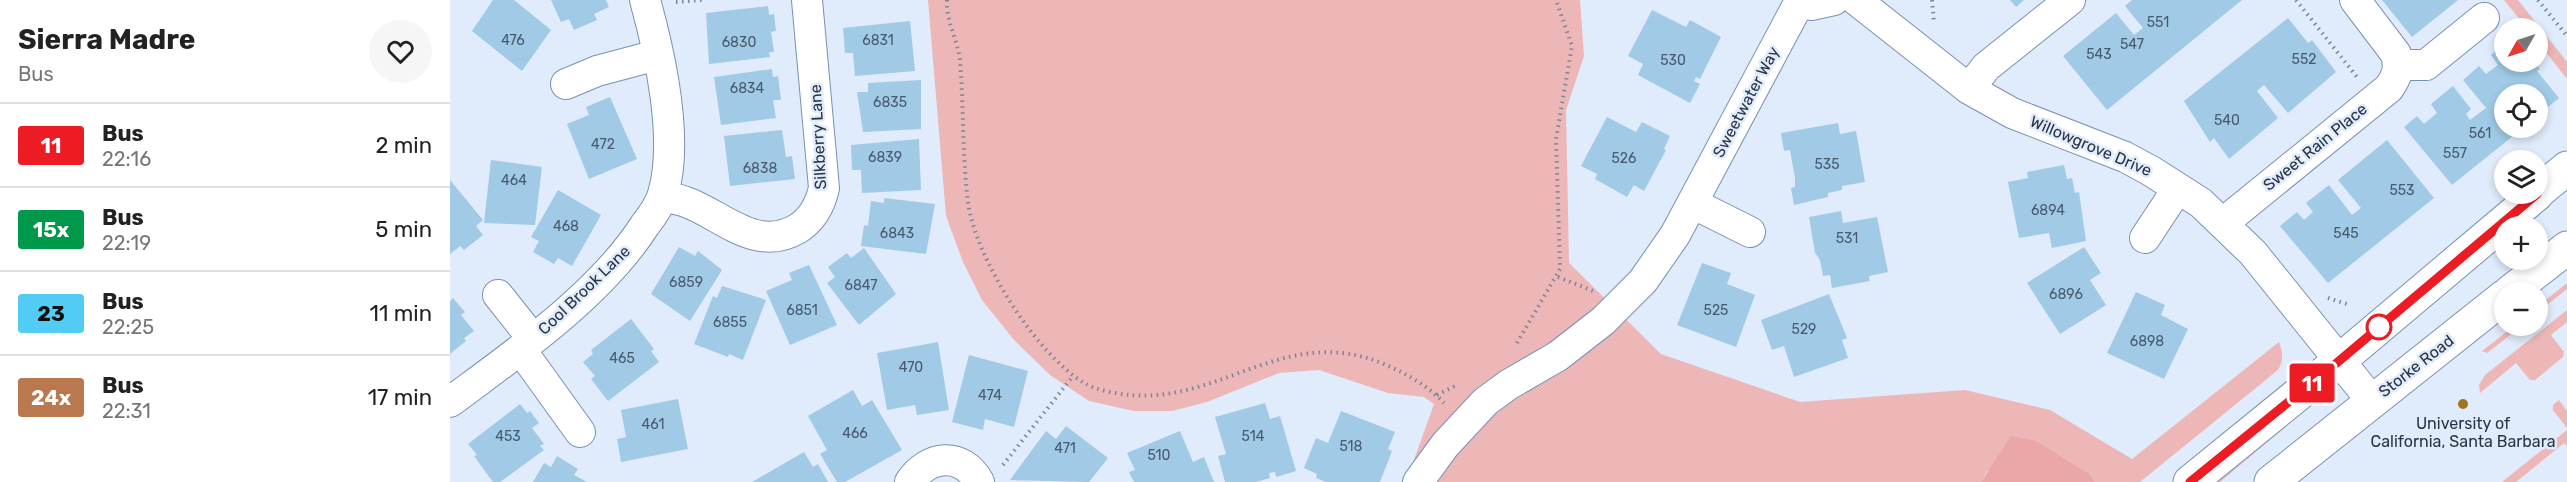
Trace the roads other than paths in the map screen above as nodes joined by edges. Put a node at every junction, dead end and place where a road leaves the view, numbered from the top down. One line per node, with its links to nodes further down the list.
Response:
1 (807, 0): 16 (street, Silkberry Lane)
2 (1799, 0): 3 (street, Sweetwater Way); 17 (street, Sweetwater Way)
3 (1834, 0)
4 (1856, 0): 12 (street, Willowgrove Drive)
5 (2070, 0): 12 (street)
6 (2355, 0): 10 (street)
7 (656, 2): 9 (street, Cool Brook Lane)
8 (2484, 18): 10 (street)
9 (657, 55): 11 (street); 16 (street, Cool Brook Lane)
10 (2399, 65): 19 (street, Sweet Rain Place)
11 (566, 84)
12 (1969, 89): 15 (street, Willowgrove Drive)
13 (2567, 168): 14 (main road)
14 (2548, 184)
15 (2178, 188): 19 (street, Willowgrove Drive); 21 (street)
16 (663, 196): 26 (street, Cool Brook Lane)
17 (1692, 203): 20 (street); 33 (street, Sweetwater Way)
18 (2524, 204): 27 (main road)
19 (2223, 223): 27 (street, Willowgrove Drive)
20 (1750, 232)
21 (2145, 238)
22 (2567, 248): 23 (main road)
23 (2523, 282)
24 (498, 295): 26 (street, Cool Brook Lane)
25 (2494, 305): 28 (main road, Storke Road)
26 (527, 345): 29 (street, Cool Brook Lane); 30 (street, Cool Brook Lane)
27 (2339, 361): 28 (street, Willowgrove Drive); 34 (main road)
28 (2372, 401): 35 (main road, Storke Road)
29 (450, 402)
30 (580, 432)
31 (987, 478): 32 (street)
32 (910, 482)
33 (1418, 482)
34 (2190, 482)
35 (2271, 482)

